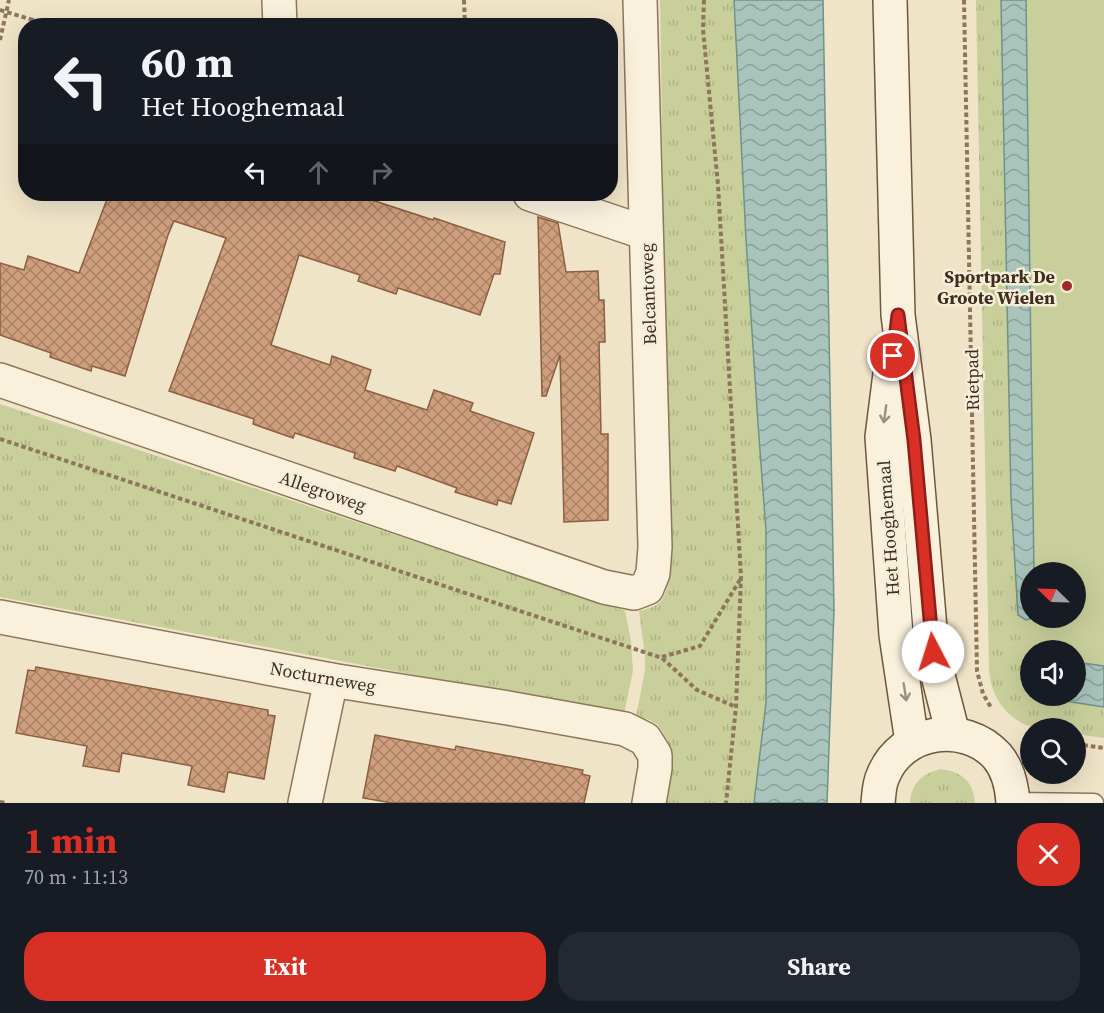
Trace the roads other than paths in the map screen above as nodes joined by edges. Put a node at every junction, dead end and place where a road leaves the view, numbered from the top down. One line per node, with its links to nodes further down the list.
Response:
1 (279, 0): 4 (street)
2 (640, 0): 6 (street, Belcantoweg)
3 (890, 0): 7 (street, Het Hooghemaal)
4 (280, 18)
5 (551, 201): 6 (street)
6 (646, 233): 9 (street, Belcantoweg)
7 (898, 315): 12 (street, Het Hooghemaal); 13 (street, Het Hooghemaal, one-way to 13)
8 (0, 380): 9 (street, Allegroweg)
9 (647, 588)
10 (0, 617): 11 (street, Nocturneweg)
11 (331, 680): 14 (street); 15 (street, Nocturneweg)
12 (953, 734): 13 (street); 17 (street)
13 (912, 742): 16 (street)
14 (304, 803)
15 (649, 803)
16 (878, 803)
17 (1013, 803): 18 (lane)
18 (1094, 803)

